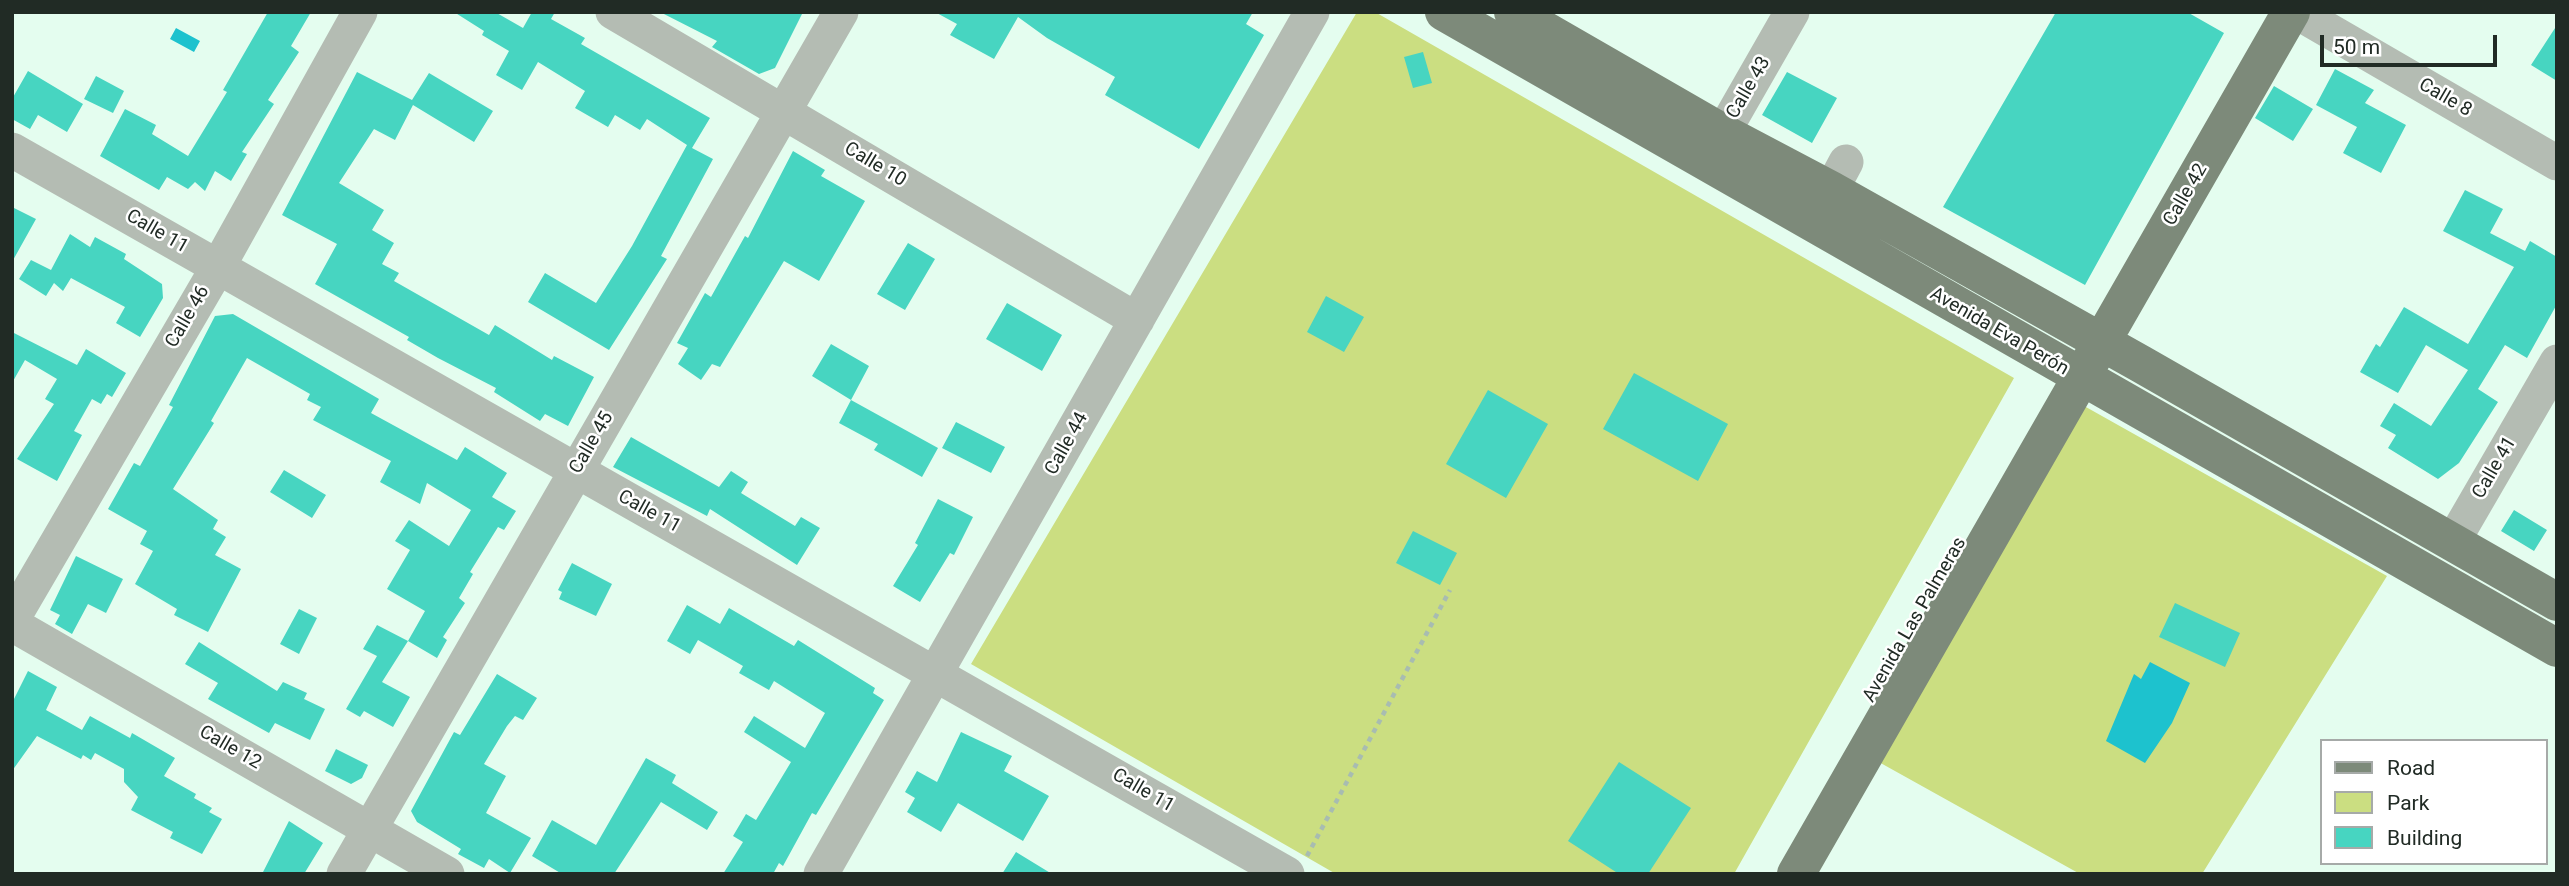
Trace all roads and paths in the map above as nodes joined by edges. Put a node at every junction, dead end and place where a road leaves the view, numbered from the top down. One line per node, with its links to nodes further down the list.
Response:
1 (360, 12): 15 (street, Calle 46)
2 (612, 12): 11 (street, Calle 10)
3 (841, 12): 11 (street, Calle 45)
4 (1312, 12): 16 (street, Calle 44)
5 (1444, 12): 12 (main road, Avenida Eva Perón)
6 (1513, 12): 12 (main road, Avenida Eva Perón)
7 (1792, 12): 12 (street, Calle 43)
8 (2264, 12): 17 (main road, Calle 42)
9 (2291, 12): 17 (main road, Calle 42)
10 (2297, 12): 14 (street, Calle 8)
11 (783, 111): 16 (street, Calle 10); 20 (street, Calle 45)
12 (1714, 148): 17 (main road, Avenida Eva Perón); 19 (main road, Avenida Eva Perón)
13 (12, 149): 15 (street, Calle 11)
14 (2557, 163)
15 (218, 267): 20 (street, Calle 11); 25 (street, Calle 46)
16 (1137, 320): 27 (street, Calle 44)
17 (2091, 336): 19 (main road, Calle 42); 21 (main road, Avenida Eva Perón)
18 (2557, 362): 21 (street, Calle 41)
19 (2070, 372): 22 (main road, Avenida Eva Perón); 33 (main road, Avenida Las Palmeras); 34 (main road, Avenida Las Palmeras)
20 (575, 471): 27 (street, Calle 11); 28 (street, Calle 45)
21 (2452, 542): 22 (main road, Calle 41); 24 (main road, Avenida Eva Perón)
22 (2432, 574): 26 (main road, Avenida Eva Perón)
23 (1450, 590): 29 (path)
24 (2557, 603)
25 (12, 622): 28 (street, Calle 12)
26 (2557, 648)
27 (937, 673): 29 (street, Calle 11); 32 (street, Calle 44)
28 (370, 828): 30 (street, Calle 45); 31 (street, Calle 12)
29 (1297, 865)
30 (344, 874)
31 (447, 874)
32 (821, 874)
33 (1769, 874)
34 (1796, 874)

